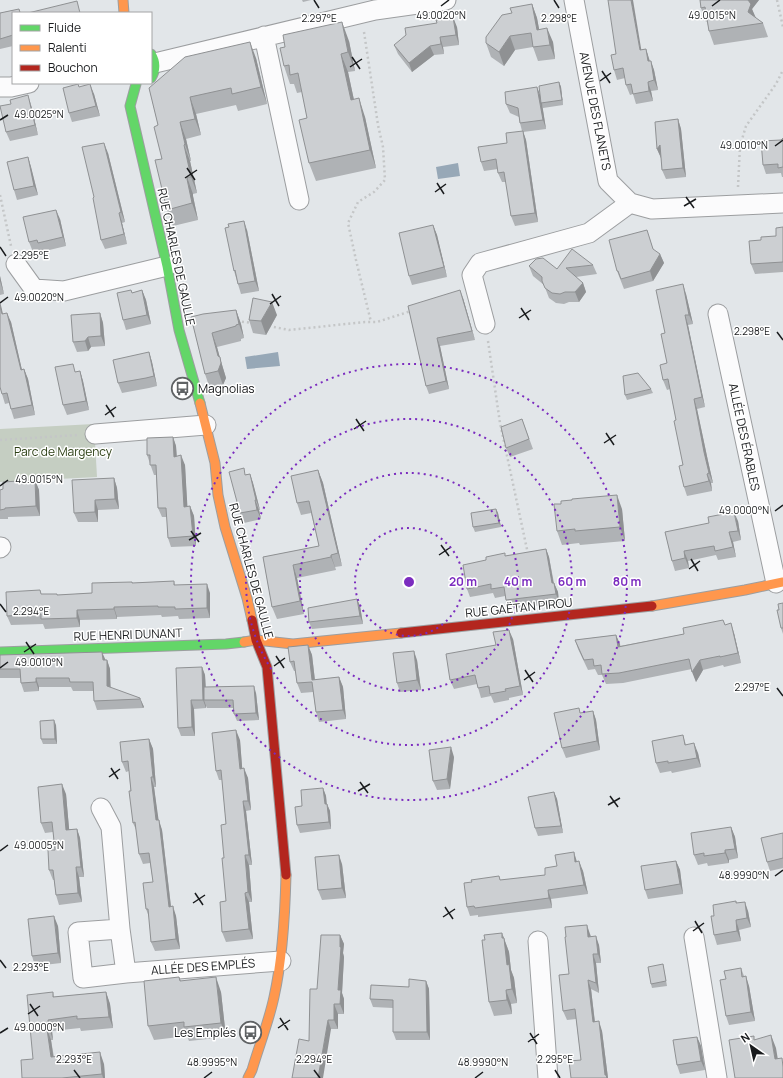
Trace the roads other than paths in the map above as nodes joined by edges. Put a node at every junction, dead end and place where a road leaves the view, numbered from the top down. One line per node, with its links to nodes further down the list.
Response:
1 (123, 0): 4 (street)
2 (446, 0): 5 (street)
3 (574, 0): 11 (street, AVENUE DES FLANETS)
4 (124, 12)
5 (264, 36): 6 (street); 10 (street)
6 (152, 65)
7 (24, 84): 9 (street)
8 (137, 84): 14 (street, RUE CHARLES DE GAULLE)
9 (0, 87)
10 (299, 200)
11 (630, 203): 12 (street, AVENUE DES FLANETS); 16 (street)
12 (783, 203)
13 (16, 264): 14 (street)
14 (167, 266): 17 (street, RUE CHARLES DE GAULLE)
15 (718, 314): 19 (street, ALLÉE DES ÉRABLES)
16 (485, 324)
17 (206, 425): 18 (street); 20 (street, RUE CHARLES DE GAULLE)
18 (95, 434)
19 (780, 583): 20 (street, RUE GAËTAN PIROU)
20 (256, 640): 21 (street, RUE HENRI DUNANT); 26 (street, RUE CHARLES DE GAULLE)
21 (0, 652)
22 (101, 808): 23 (street)
23 (120, 929): 27 (street); 27 (street, ALLÉE DES EMPLÉS)
24 (694, 937): 30 (street)
25 (538, 941): 29 (street)
26 (281, 962): 27 (street, ALLÉE DES EMPLÉS); 28 (street, RUE CHARLES DE GAULLE)
27 (126, 974)
28 (251, 1075)
29 (548, 1078)
30 (717, 1078)

